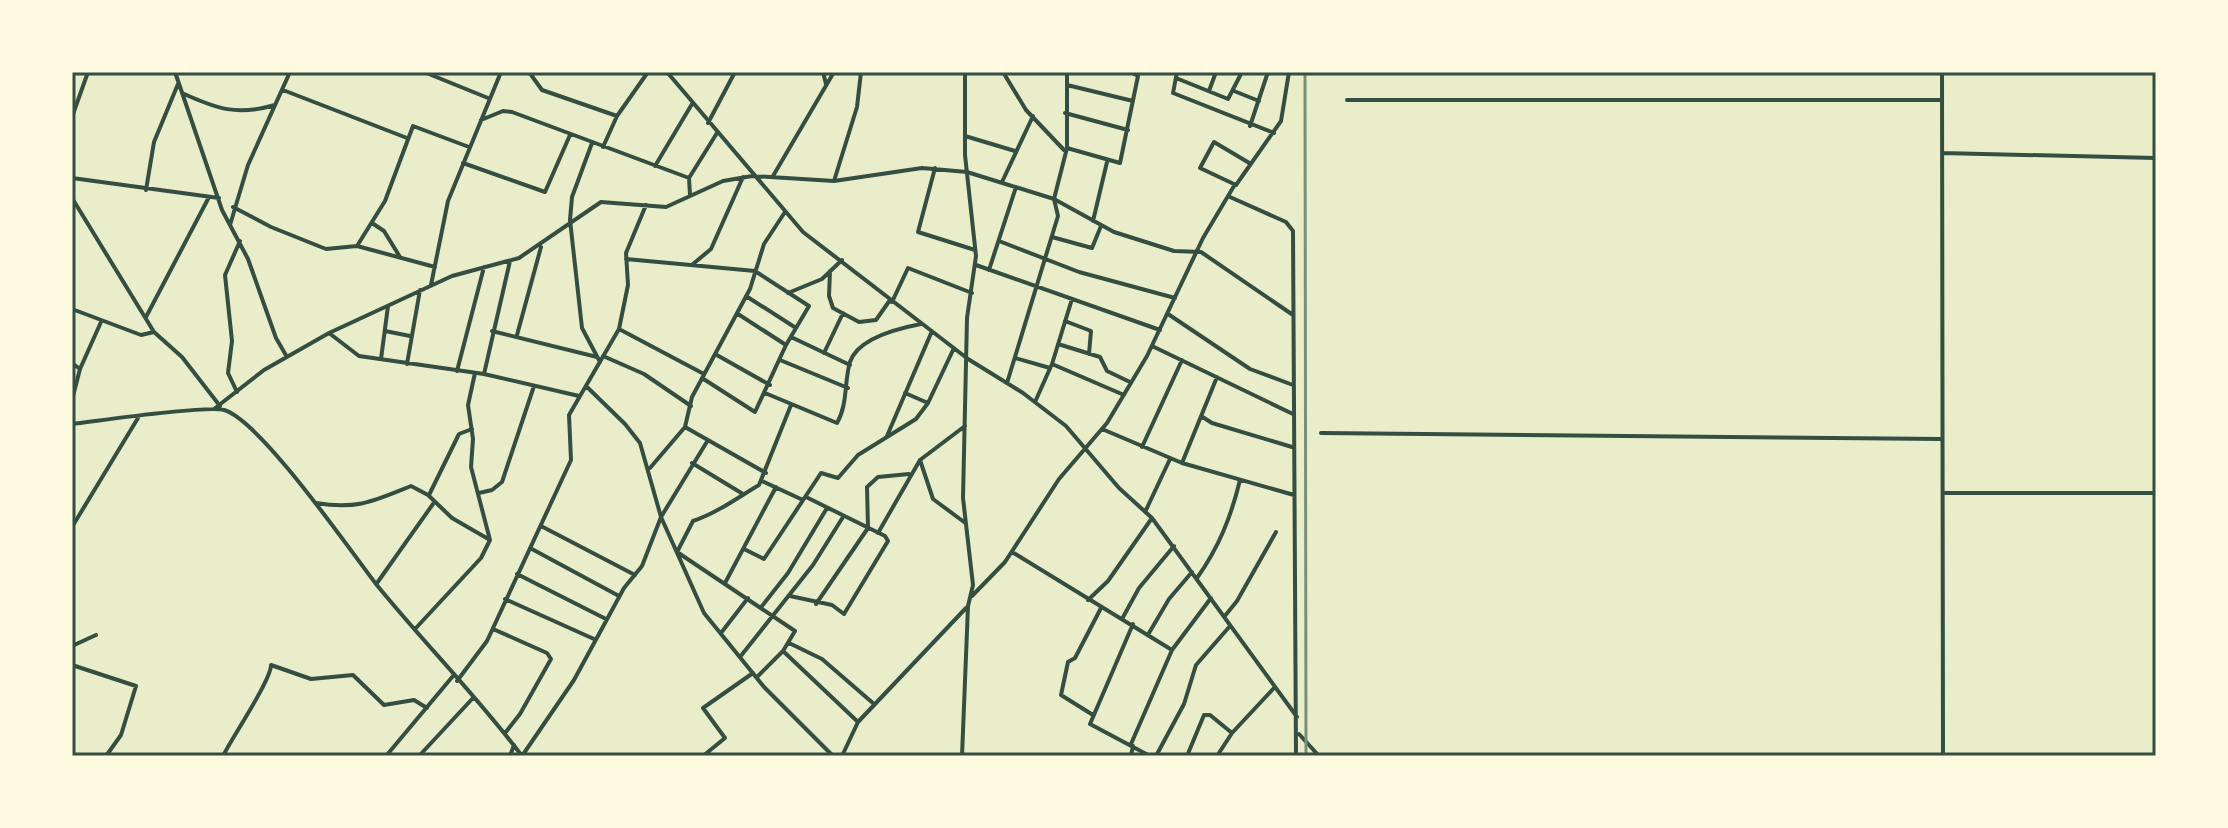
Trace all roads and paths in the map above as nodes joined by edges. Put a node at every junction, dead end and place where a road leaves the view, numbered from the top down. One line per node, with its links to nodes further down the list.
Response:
1 (88, 72): 40 (street)
2 (175, 72): 23 (street)
3 (290, 72): 26 (street)
4 (424, 72): 30 (street)
5 (501, 72): 30 (street)
6 (529, 72): 38 (street)
7 (648, 72): 38 (street)
8 (667, 72): 35 (street)
9 (735, 72): 42 (street)
10 (823, 72): 24 (street)
11 (834, 72): 24 (street)
12 (861, 72): 68 (street)
13 (965, 72): 48 (street)
14 (1003, 72): 39 (street)
15 (1067, 72): 25 (street)
16 (1131, 72): 33 (street)
17 (1216, 72): 27 (street)
18 (1242, 72): 28 (street)
19 (1268, 72): 34 (street)
20 (1289, 72): 46 (street)
21 (1942, 72): 32 (street)
22 (1176, 75): 27 (street); 43 (street)
23 (179, 82): 29 (street); 72 (street)
24 (826, 84): 64 (street)
25 (1067, 85): 33 (street); 37 (street)
26 (283, 90): 36 (street); 49 (street)
27 (1209, 91): 28 (street)
28 (1234, 91): 34 (street)
29 (182, 93): 36 (street); 76 (street)
30 (489, 98): 41 (street)
31 (1347, 100): 32 (street)
32 (1942, 100): 55 (street)
33 (1133, 101): 44 (street)
34 (1259, 101): 43 (street)
35 (692, 104): 42 (street); 60 (street)
36 (276, 105): 80 (street)
37 (1065, 113): 44 (street); 53 (street)
38 (617, 116): 52 (street)
39 (1033, 116): 53 (street); 54 (street)
40 (72, 117)
41 (481, 120): 47 (street); 51 (street)
42 (708, 123): 45 (street)
43 (1250, 126): 46 (street)
44 (1128, 130): 57 (street)
45 (717, 133): 63 (street); 67 (street)
46 (1274, 133): 59 (street)
47 (570, 135): 50 (street); 58 (street)
48 (965, 136): 54 (street); 62 (street)
49 (408, 138): 51 (street); 84 (street)
50 (592, 143): 52 (street); 82 (street)
51 (469, 147): 58 (street)
52 (603, 147): 60 (street)
53 (1066, 149): 57 (street); 78 (street)
54 (1015, 151): 69 (street)
55 (1942, 153): 56 (street); 190 (street)
56 (2156, 158)
57 (1107, 162): 83 (street)
58 (463, 163): 101 (street)
59 (1251, 164): 70 (street); 70 (street)
60 (655, 166): 67 (street)
61 (935, 168): 62 (street); 68 (street); 92 (street)
62 (967, 172): 69 (street); 92 (street)
63 (752, 176): 64 (street); 65 (street); 81 (street)
64 (773, 176): 68 (street)
65 (743, 177): 73 (street); 99 (street)
66 (72, 178): 72 (street)
67 (689, 178): 73 (street)
68 (834, 181)
69 (1002, 182): 71 (street)
70 (1234, 186): 74 (street)
71 (1016, 187): 78 (street); 89 (street)
72 (146, 190): 77 (street)
73 (690, 195): 79 (street)
74 (1230, 197): 93 (street); 120 (street)
75 (72, 198): 121 (street)
76 (219, 198): 77 (street); 85 (street)
77 (209, 199): 121 (street)
78 (1054, 199): 83 (street); 87 (street)
79 (646, 205): 82 (street); 96 (street)
80 (233, 207): 85 (street); 91 (street)
81 (785, 212): 97 (street); 104 (street)
82 (570, 220): 90 (street); 148 (street)
83 (1093, 221): 86 (street)
84 (372, 223): 91 (street); 94 (street)
85 (230, 225): 88 (street)
86 (1101, 225): 87 (street); 93 (street)
87 (1052, 237): 95 (street)
88 (240, 241): 144 (street); 168 (street)
89 (999, 241): 95 (street); 103 (street)
90 (542, 244): 98 (street); 134 (street)
91 (357, 246): 94 (street)
92 (975, 250): 100 (street)
93 (1198, 251): 112 (street); 120 (street)
94 (401, 258): 101 (street)
95 (1047, 258): 107 (street); 112 (street)
96 (626, 259): 99 (street); 126 (street)
97 (842, 260): 105 (street); 114 (street)
98 (510, 261): 102 (street); 129 (street)
99 (691, 265): 104 (street)
100 (976, 265): 103 (street); 110 (street)
101 (435, 267): 106 (street)
102 (484, 267): 106 (street); 156 (street)
103 (989, 270): 107 (street)
104 (755, 271): 109 (street); 111 (street)
105 (830, 271): 109 (street); 118 (street)
106 (431, 285): 108 (street)
107 (1034, 286): 113 (street); 145 (street)
108 (420, 290): 115 (street); 133 (street)
109 (788, 293): 125 (street)
110 (972, 293): 114 (street); 146 (street)
111 (746, 296): 117 (street); 125 (street)
112 (1175, 298): 119 (street)
113 (1072, 299): 122 (street); 127 (street)
114 (891, 301): 118 (street); 124 (street)
115 (388, 306): 128 (street); 132 (street)
116 (72, 309): 123 (street)
117 (737, 313): 137 (street); 141 (street)
118 (843, 313): 140 (street)
119 (1168, 314): 127 (street); 164 (street)
120 (1293, 315): 164 (street)
121 (146, 317): 131 (street)
122 (1065, 321): 136 (street); 142 (street)
123 (101, 322): 131 (street); 155 (street)
124 (921, 324): 130 (street); 153 (street)
125 (796, 328): 135 (street)
126 (619, 329): 143 (street); 159 (street)
127 (1160, 330): 138 (street)
128 (385, 331): 133 (street); 147 (street)
129 (492, 331): 134 (street); 158 (street)
130 (932, 331): 139 (street); 170 (street)
131 (154, 332): 178 (street)
132 (329, 333): 144 (street); 147 (street)
133 (411, 336): 152 (street)
134 (517, 336): 148 (street)
135 (791, 337): 137 (street); 140 (street)
136 (1058, 344): 142 (street); 154 (street)
137 (786, 345): 149 (street)
138 (1152, 346): 150 (street); 162 (street)
139 (954, 348): 146 (street); 175 (street)
140 (824, 353): 153 (street)
141 (715, 354): 159 (street); 163 (street)
142 (1089, 354): 162 (street)
143 (603, 356): 148 (street); 177 (street)
144 (287, 357): 168 (street)
145 (1015, 358): 154 (street); 161 (street)
146 (968, 359): 161 (street); 184 (street)
147 (381, 360): 152 (street)
148 (598, 360): 166 (street)
149 (780, 360): 163 (street); 167 (street)
150 (1182, 360): 160 (street); 192 (street)
151 (72, 363): 155 (street)
152 (407, 364): 156 (street)
153 (850, 365): 167 (street)
154 (1051, 366): 171 (street); 174 (street)
155 (80, 369): 173 (street)
156 (457, 371): 157 (street)
157 (475, 373): 158 (street); 186 (street)
158 (484, 374): 165 (street)
159 (703, 376): 169 (street); 177 (street)
160 (1217, 377): 180 (street); 181 (street)
161 (1007, 383): 174 (street)
162 (1131, 383): 171 (street)
163 (770, 385): 169 (street)
164 (1293, 385): 180 (street)
165 (534, 386): 172 (street); 205 (street)
166 (586, 386): 172 (street); 199 (street)
167 (848, 389): 176 (street)
168 (237, 392): 178 (street)
169 (765, 393): 176 (street)
170 (905, 393): 175 (street); 189 (street)
171 (1124, 395): 187 (street)
172 (580, 396): 220 (street)
173 (72, 400)
174 (1035, 402): 194 (street)
175 (928, 403): 189 (street)
176 (791, 405): 200 (street)
177 (692, 406): 185 (street)
178 (221, 407): 179 (street)
179 (214, 409): 182 (street); 212 (street)
180 (1293, 414): 193 (street)
181 (1201, 416): 193 (street); 198 (street)
182 (138, 418): 183 (street); 221 (street)
183 (72, 424)
184 (965, 426): 196 (street); 219 (street)
185 (685, 427): 191 (street); 199 (street)
186 (472, 429): 205 (street); 209 (street)
187 (1102, 429): 192 (street); 194 (street)
188 (1321, 433): 190 (street)
189 (886, 438): 211 (street)
190 (1942, 439): 206 (street)
191 (708, 440): 197 (street); 200 (street)
192 (1142, 447): 195 (street)
193 (1292, 447): 210 (street)
194 (1084, 448): 215 (street); 230 (street)
195 (1170, 459): 198 (street); 215 (street)
196 (920, 460): 201 (street); 219 (street)
197 (692, 463): 208 (street); 217 (street)
198 (1182, 463): 202 (street)
199 (650, 468): 217 (street)
200 (766, 473): 203 (street)
201 (909, 474): 222 (street); 224 (street)
202 (1240, 480): 210 (street); 234 (street)
203 (762, 481): 204 (street); 208 (street)
204 (776, 487): 211 (street); 228 (street)
205 (479, 493): 225 (street)
206 (1943, 493): 207 (street); 297 (street)
207 (2156, 493)
208 (743, 494): 229 (street)
209 (428, 495): 212 (street); 213 (street)
210 (1294, 495): 273 (street)
211 (805, 498): 214 (street); 228 (street)
212 (315, 503): 236 (street)
213 (433, 504): 225 (street); 236 (street)
214 (827, 508): 216 (street); 245 (street)
215 (1146, 510): 218 (street)
216 (843, 516): 222 (street); 238 (street)
217 (661, 517): 229 (street); 233 (street)
218 (1152, 518): 226 (street); 243 (street)
219 (964, 522): 239 (street)
220 (541, 526): 227 (street); 233 (street)
221 (72, 527)
222 (868, 528): 224 (street); 244 (street)
223 (1276, 532): 249 (street)
224 (878, 533): 244 (street)
225 (490, 540): 254 (street)
226 (1174, 546): 231 (street); 251 (street)
227 (530, 548): 232 (street); 237 (street)
228 (744, 549): 235 (street)
229 (677, 552): 235 (street); 256 (street)
230 (1012, 552): 239 (street); 243 (street)
231 (1192, 572): 234 (street); 257 (street)
232 (517, 574): 242 (street); 250 (street)
233 (635, 575): 237 (street)
234 (1197, 578): 241 (street)
235 (725, 583): 240 (street)
236 (376, 584): 254 (street)
237 (619, 596): 250 (street)
238 (790, 596): 244 (street); 248 (street)
239 (972, 596): 246 (street)
240 (748, 598): 245 (street); 256 (street)
241 (1211, 598): 249 (street); 262 (street)
242 (505, 599): 255 (street); 259 (street)
243 (1088, 600): 247 (street)
244 (816, 604)
245 (761, 606): 248 (street)
246 (968, 606): 270 (street); 289 (street)
247 (1101, 607): 251 (street); 272 (street)
248 (774, 615): 260 (street); 264 (street)
249 (1224, 617): 253 (street)
250 (606, 619): 259 (street)
251 (1122, 619): 252 (street)
252 (1133, 624): 257 (street); 272 (street)
253 (1230, 626): 268 (street); 292 (street)
254 (415, 629): 267 (street)
255 (493, 629): 267 (street); 276 (street)
256 (721, 633): 264 (street)
257 (1149, 633): 262 (street)
258 (96, 635): 261 (street)
259 (595, 640): 285 (street)
260 (789, 643): 263 (street); 270 (street)
261 (72, 646)
262 (1172, 650): 279 (street)
263 (783, 651): 266 (street); 274 (street)
264 (740, 657): 266 (street)
265 (72, 665): 280 (street)
266 (755, 675): 286 (street); 287 (street)
267 (455, 679): 269 (street); 271 (street)
268 (1274, 688): 273 (street); 277 (street)
269 (473, 698): 276 (street); 283 (street)
270 (874, 704): 274 (street)
271 (427, 708): 281 (street); 282 (street)
272 (1093, 715): 279 (street)
273 (1297, 717): 275 (street)
274 (858, 722): 288 (street)
275 (1297, 732): 295 (street); 296 (street)
276 (505, 733): 278 (street)
277 (1232, 733): 293 (street); 294 (street)
278 (514, 745): 284 (street); 285 (street)
279 (1132, 745): 290 (street); 291 (street)
280 (106, 756)
281 (223, 756)
282 (386, 756)
283 (419, 756)
284 (510, 756)
285 (522, 756)
286 (703, 756)
287 (833, 756)
288 (842, 756)
289 (962, 756)
290 (1131, 756)
291 (1150, 756)
292 (1156, 756)
293 (1187, 756)
294 (1217, 756)
295 (1296, 756)
296 (1319, 756)
297 (1943, 756)

